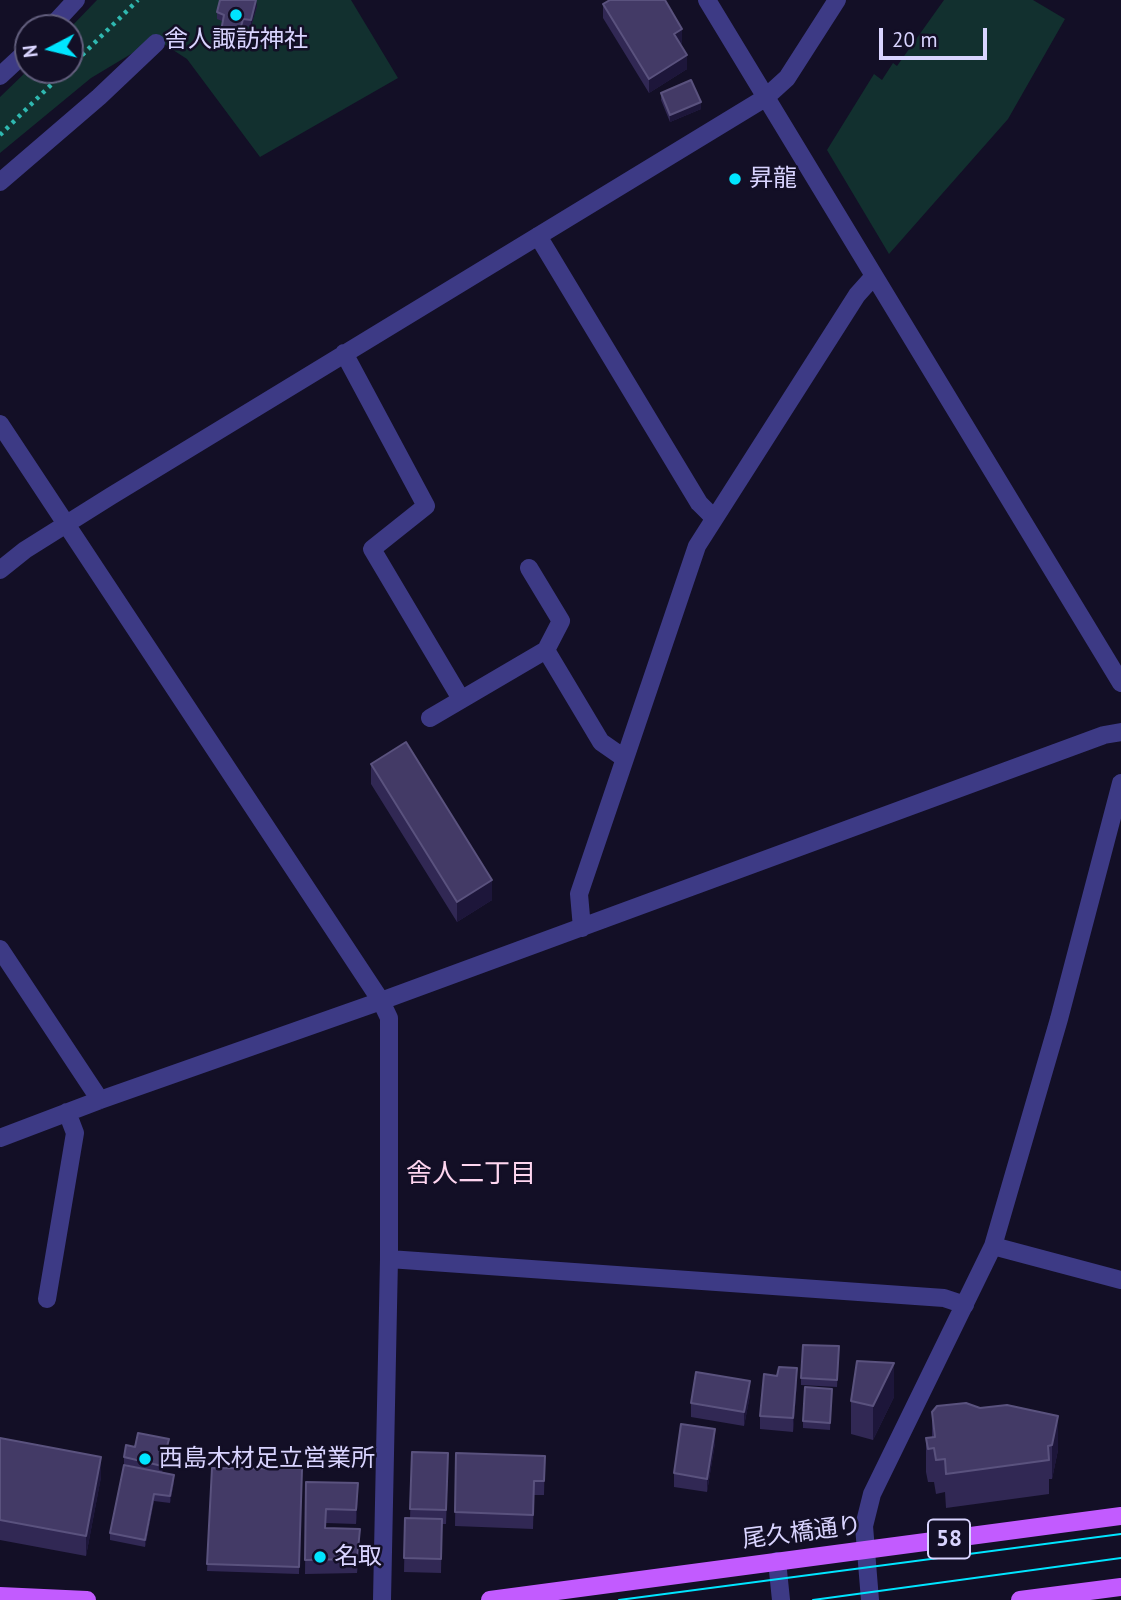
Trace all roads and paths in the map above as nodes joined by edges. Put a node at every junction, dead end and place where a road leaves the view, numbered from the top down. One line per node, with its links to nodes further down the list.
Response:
1 (76, 0): 5 (street)
2 (138, 0): 7 (path)
3 (707, 0): 11 (street)
4 (837, 0): 11 (street)
5 (64, 14)
6 (156, 43): 13 (street)
7 (84, 52)
8 (14, 63): 9 (street)
9 (0, 76)
10 (52, 84): 12 (path)
11 (765, 98): 14 (street); 15 (street)
12 (0, 135)
13 (0, 182)
14 (538, 236): 16 (street); 18 (street)
15 (874, 276): 18 (street); 23 (street)
16 (344, 354): 19 (street); 24 (street)
17 (0, 424): 19 (street)
18 (714, 518): 27 (street)
19 (67, 524): 21 (street); 31 (street)
20 (529, 568): 22 (street)
21 (0, 570)
22 (546, 650): 24 (street); 27 (street)
23 (1121, 683)
24 (461, 699): 25 (street)
25 (430, 718)
26 (1121, 732): 29 (street)
27 (624, 758): 29 (street)
28 (1121, 783): 35 (street)
29 (582, 928): 31 (street)
30 (0, 949): 32 (street)
31 (381, 1001): 32 (street); 36 (street)
32 (100, 1100): 33 (street)
33 (67, 1112): 34 (street); 38 (street)
34 (0, 1138)
35 (993, 1246): 37 (street); 39 (street)
36 (389, 1259): 39 (street); 46 (street)
37 (1121, 1280)
38 (47, 1299)
39 (965, 1305): 41 (street)
40 (1121, 1516): 41 (main road, 尾久橋通り / 58)
41 (864, 1550): 42 (main road, 尾久橋通り / 58); 49 (street)
42 (777, 1561): 47 (main road, 尾久橋通り / 58); 48 (street)
43 (1121, 1587): 50 (main road)
44 (0, 1596): 45 (main road)
45 (87, 1600)
46 (382, 1600)
47 (490, 1600)
48 (781, 1600)
49 (870, 1600)
50 (1020, 1600)

